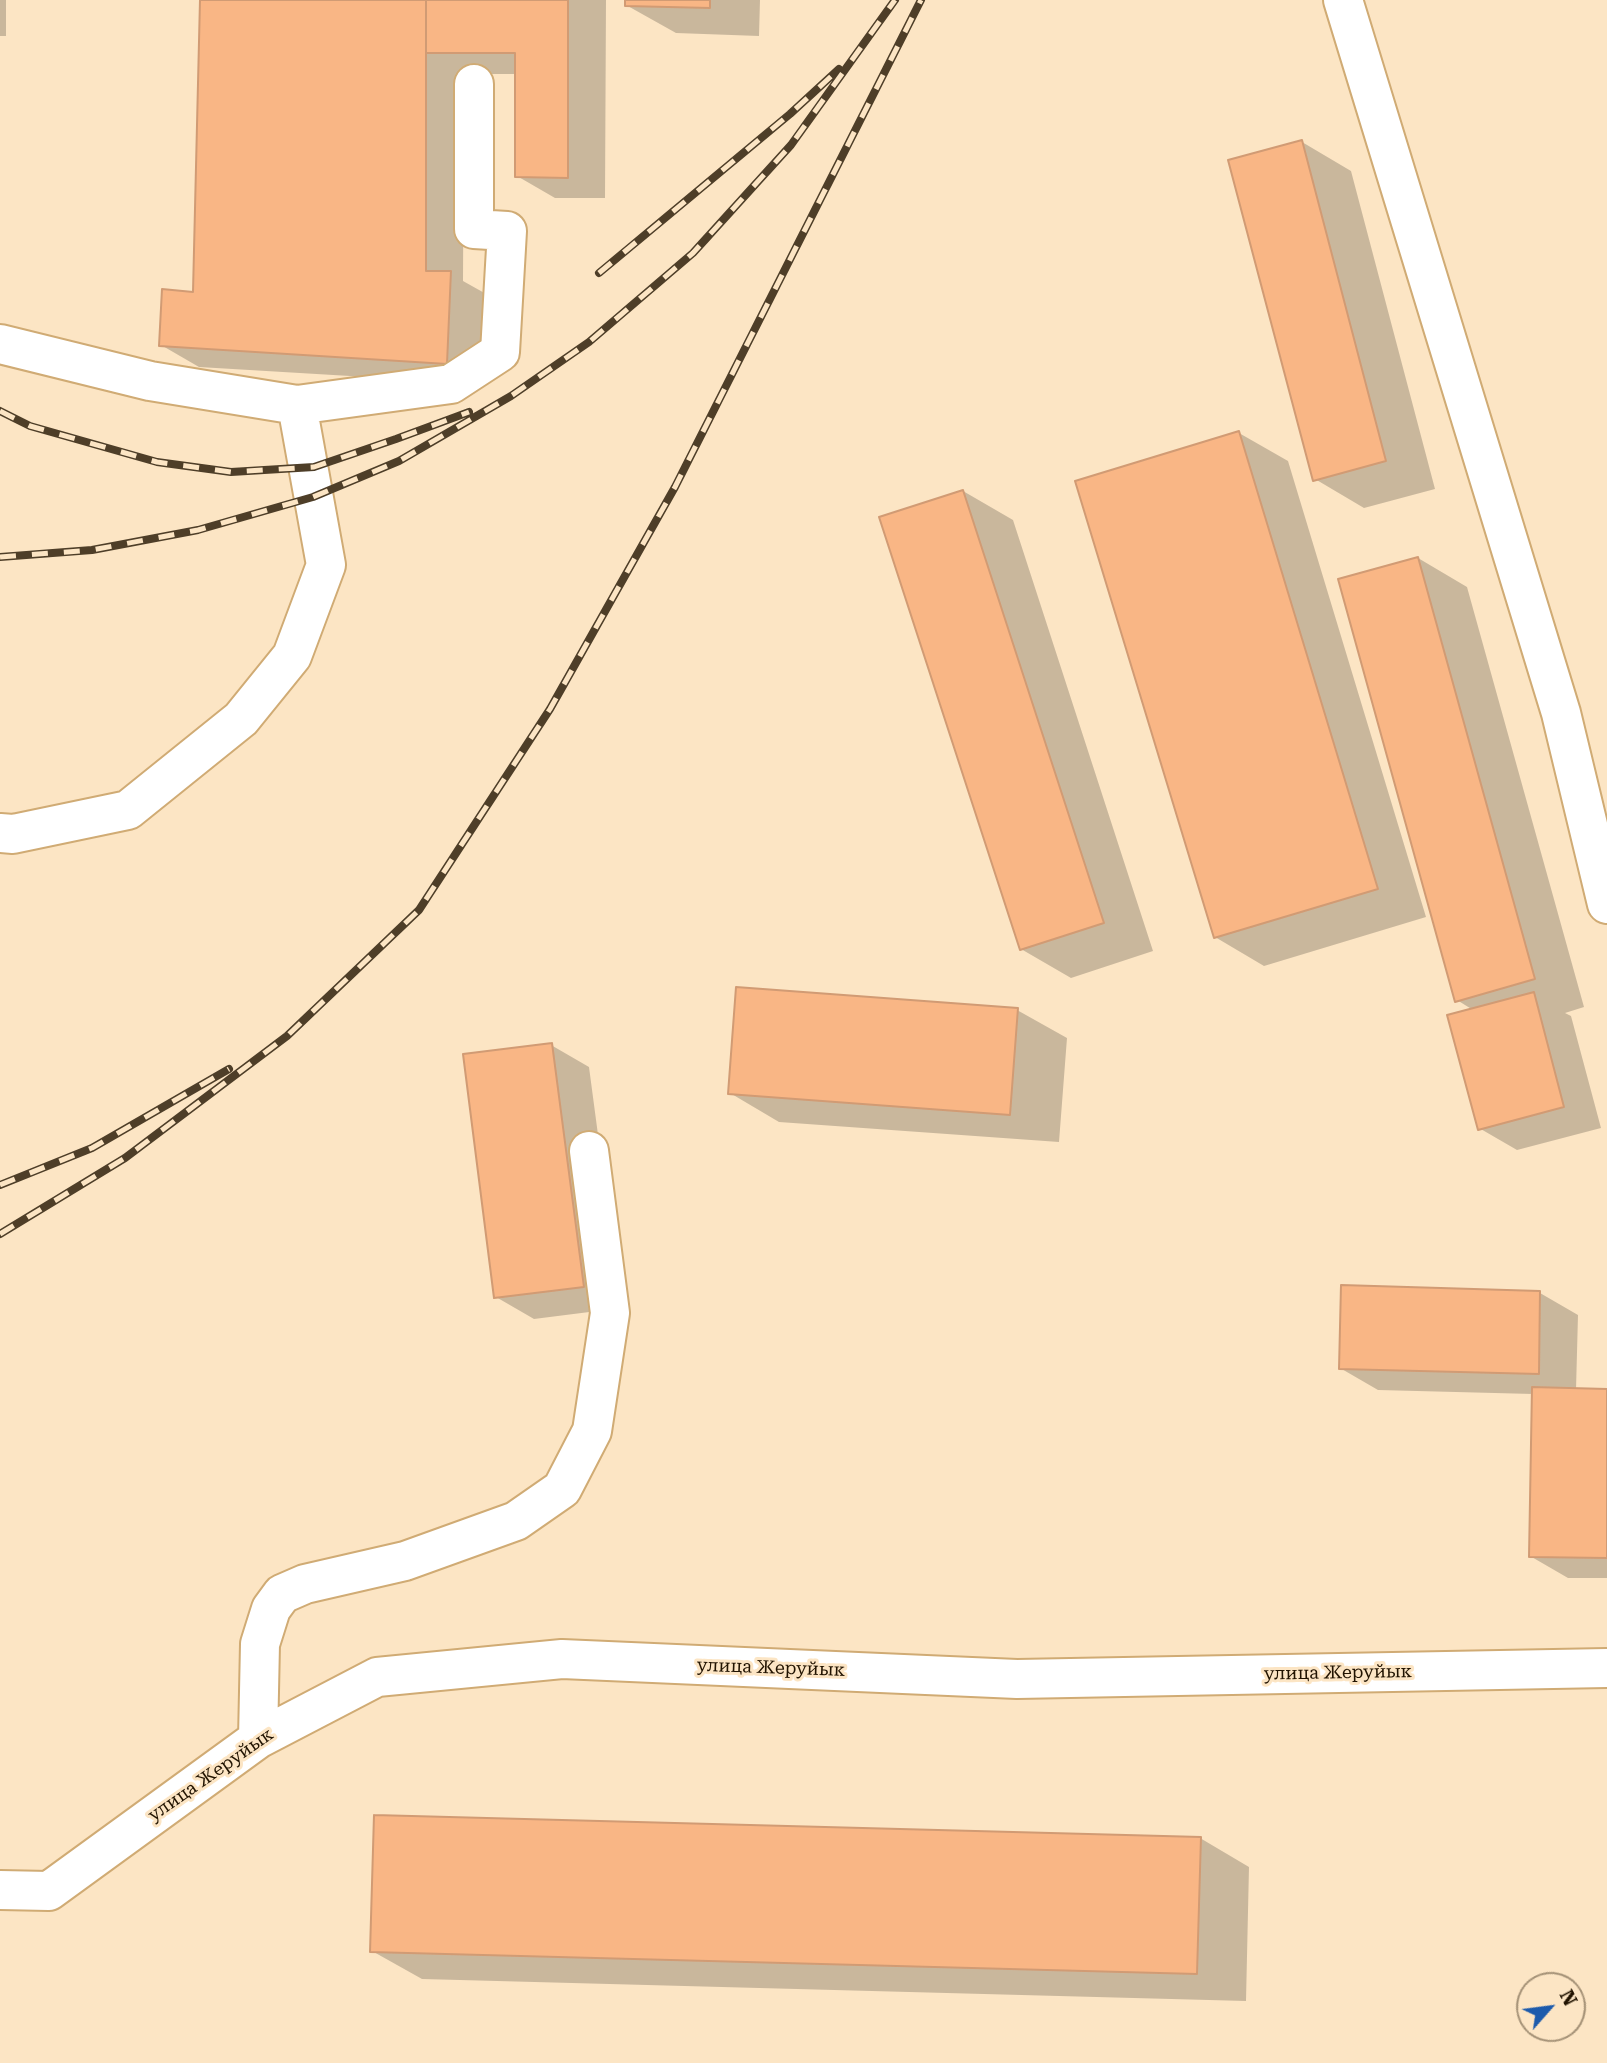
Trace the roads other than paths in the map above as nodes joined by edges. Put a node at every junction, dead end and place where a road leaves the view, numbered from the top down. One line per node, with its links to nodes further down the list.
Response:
1 (1343, 0): 6 (street)
2 (474, 84): 4 (street)
3 (0, 344): 4 (street)
4 (297, 405): 5 (street)
5 (0, 833)
6 (1607, 904)
7 (589, 1151): 9 (street)
8 (1607, 1668): 9 (street, улица Жеруйык)
9 (258, 1739): 10 (street, улица Жеруйык)
10 (0, 1890)

